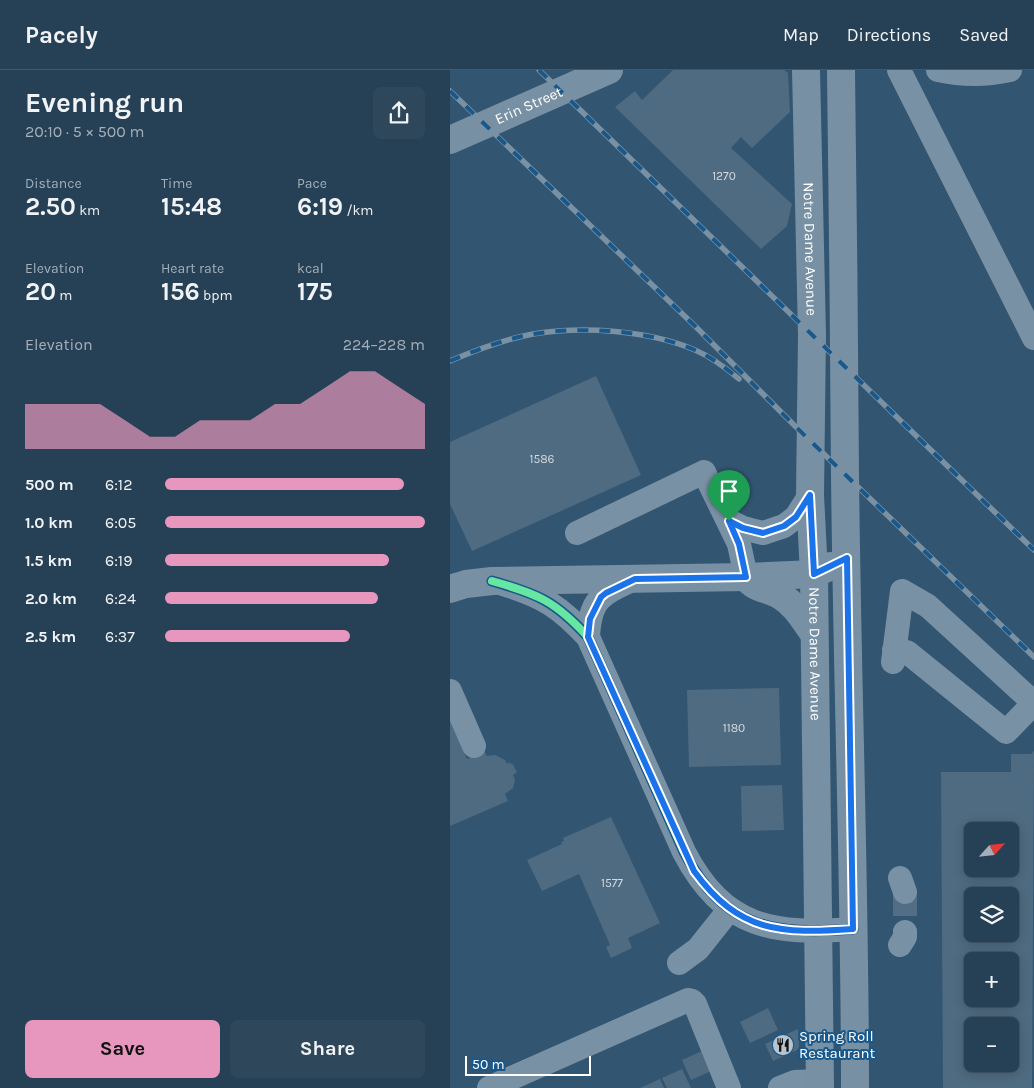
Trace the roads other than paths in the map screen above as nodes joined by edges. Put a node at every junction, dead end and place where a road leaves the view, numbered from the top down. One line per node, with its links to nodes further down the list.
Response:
1 (609, 70): 7 (main road, Erin Street)
2 (806, 70): 9 (main road, Notre Dame Avenue)
3 (841, 70): 12 (main road)
4 (899, 70): 8 (street)
5 (938, 70): 6 (street)
6 (1010, 70)
7 (450, 140)
8 (1034, 338)
9 (810, 495): 10 (street); 13 (main road, Notre Dame Avenue)
10 (729, 521): 11 (street); 14 (street)
11 (577, 533)
12 (847, 558): 13 (main road); 24 (main road)
13 (814, 574): 14 (main road); 18 (main road, Notre Dame Avenue)
14 (746, 577): 15 (main road); 18 (main road)
15 (635, 579): 16 (main road); 19 (street)
16 (492, 581): 17 (main road); 19 (street)
17 (450, 589)
18 (814, 634): 25 (main road, Notre Dame Avenue)
19 (588, 637): 23 (street)
20 (894, 656): 20 (street)
21 (450, 691): 22 (street)
22 (474, 746)
23 (730, 910): 25 (street); 26 (street)
24 (853, 929): 25 (street); 31 (main road)
25 (818, 932): 27 (main road, Notre Dame Avenue)
26 (679, 963)
27 (820, 1085): 30 (street)
28 (489, 1088): 29 (street)
29 (729, 1088)
30 (780, 1088)
31 (855, 1088)

